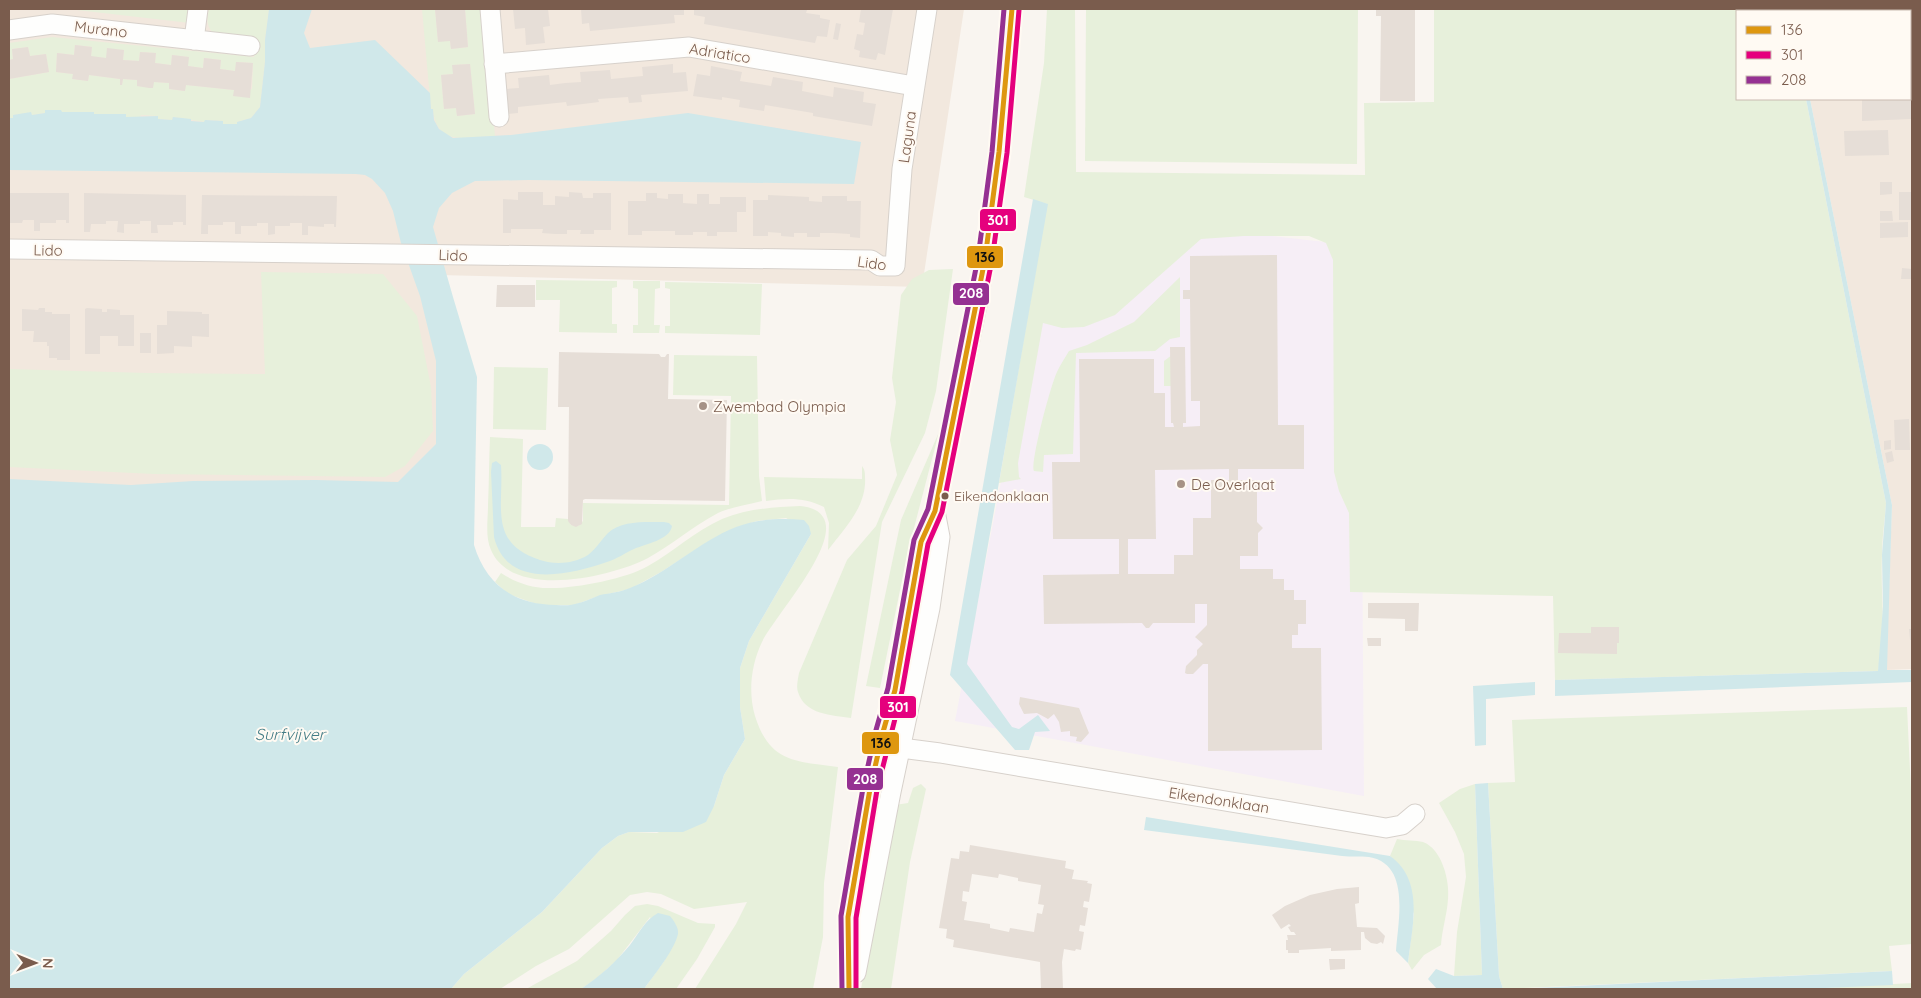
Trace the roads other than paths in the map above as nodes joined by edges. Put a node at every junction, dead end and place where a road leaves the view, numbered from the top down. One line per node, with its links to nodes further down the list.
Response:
1 (198, 9): 6 (street)
2 (490, 9): 8 (street)
3 (927, 9): 9 (street, Laguna)
4 (1012, 9): 13 (street)
5 (9, 30): 6 (street, Murano)
6 (194, 40): 7 (street, Murano)
7 (250, 46)
8 (494, 64): 9 (street, Adriatico); 10 (street)
9 (914, 86): 12 (street, Laguna)
10 (499, 117)
11 (9, 249): 12 (street, Lido)
12 (895, 266)
13 (936, 511): 14 (street); 15 (street)
14 (882, 741): 15 (street); 17 (street)
15 (901, 748): 16 (street, Eikendonklaan); 17 (street)
16 (1416, 814)
17 (851, 989)

